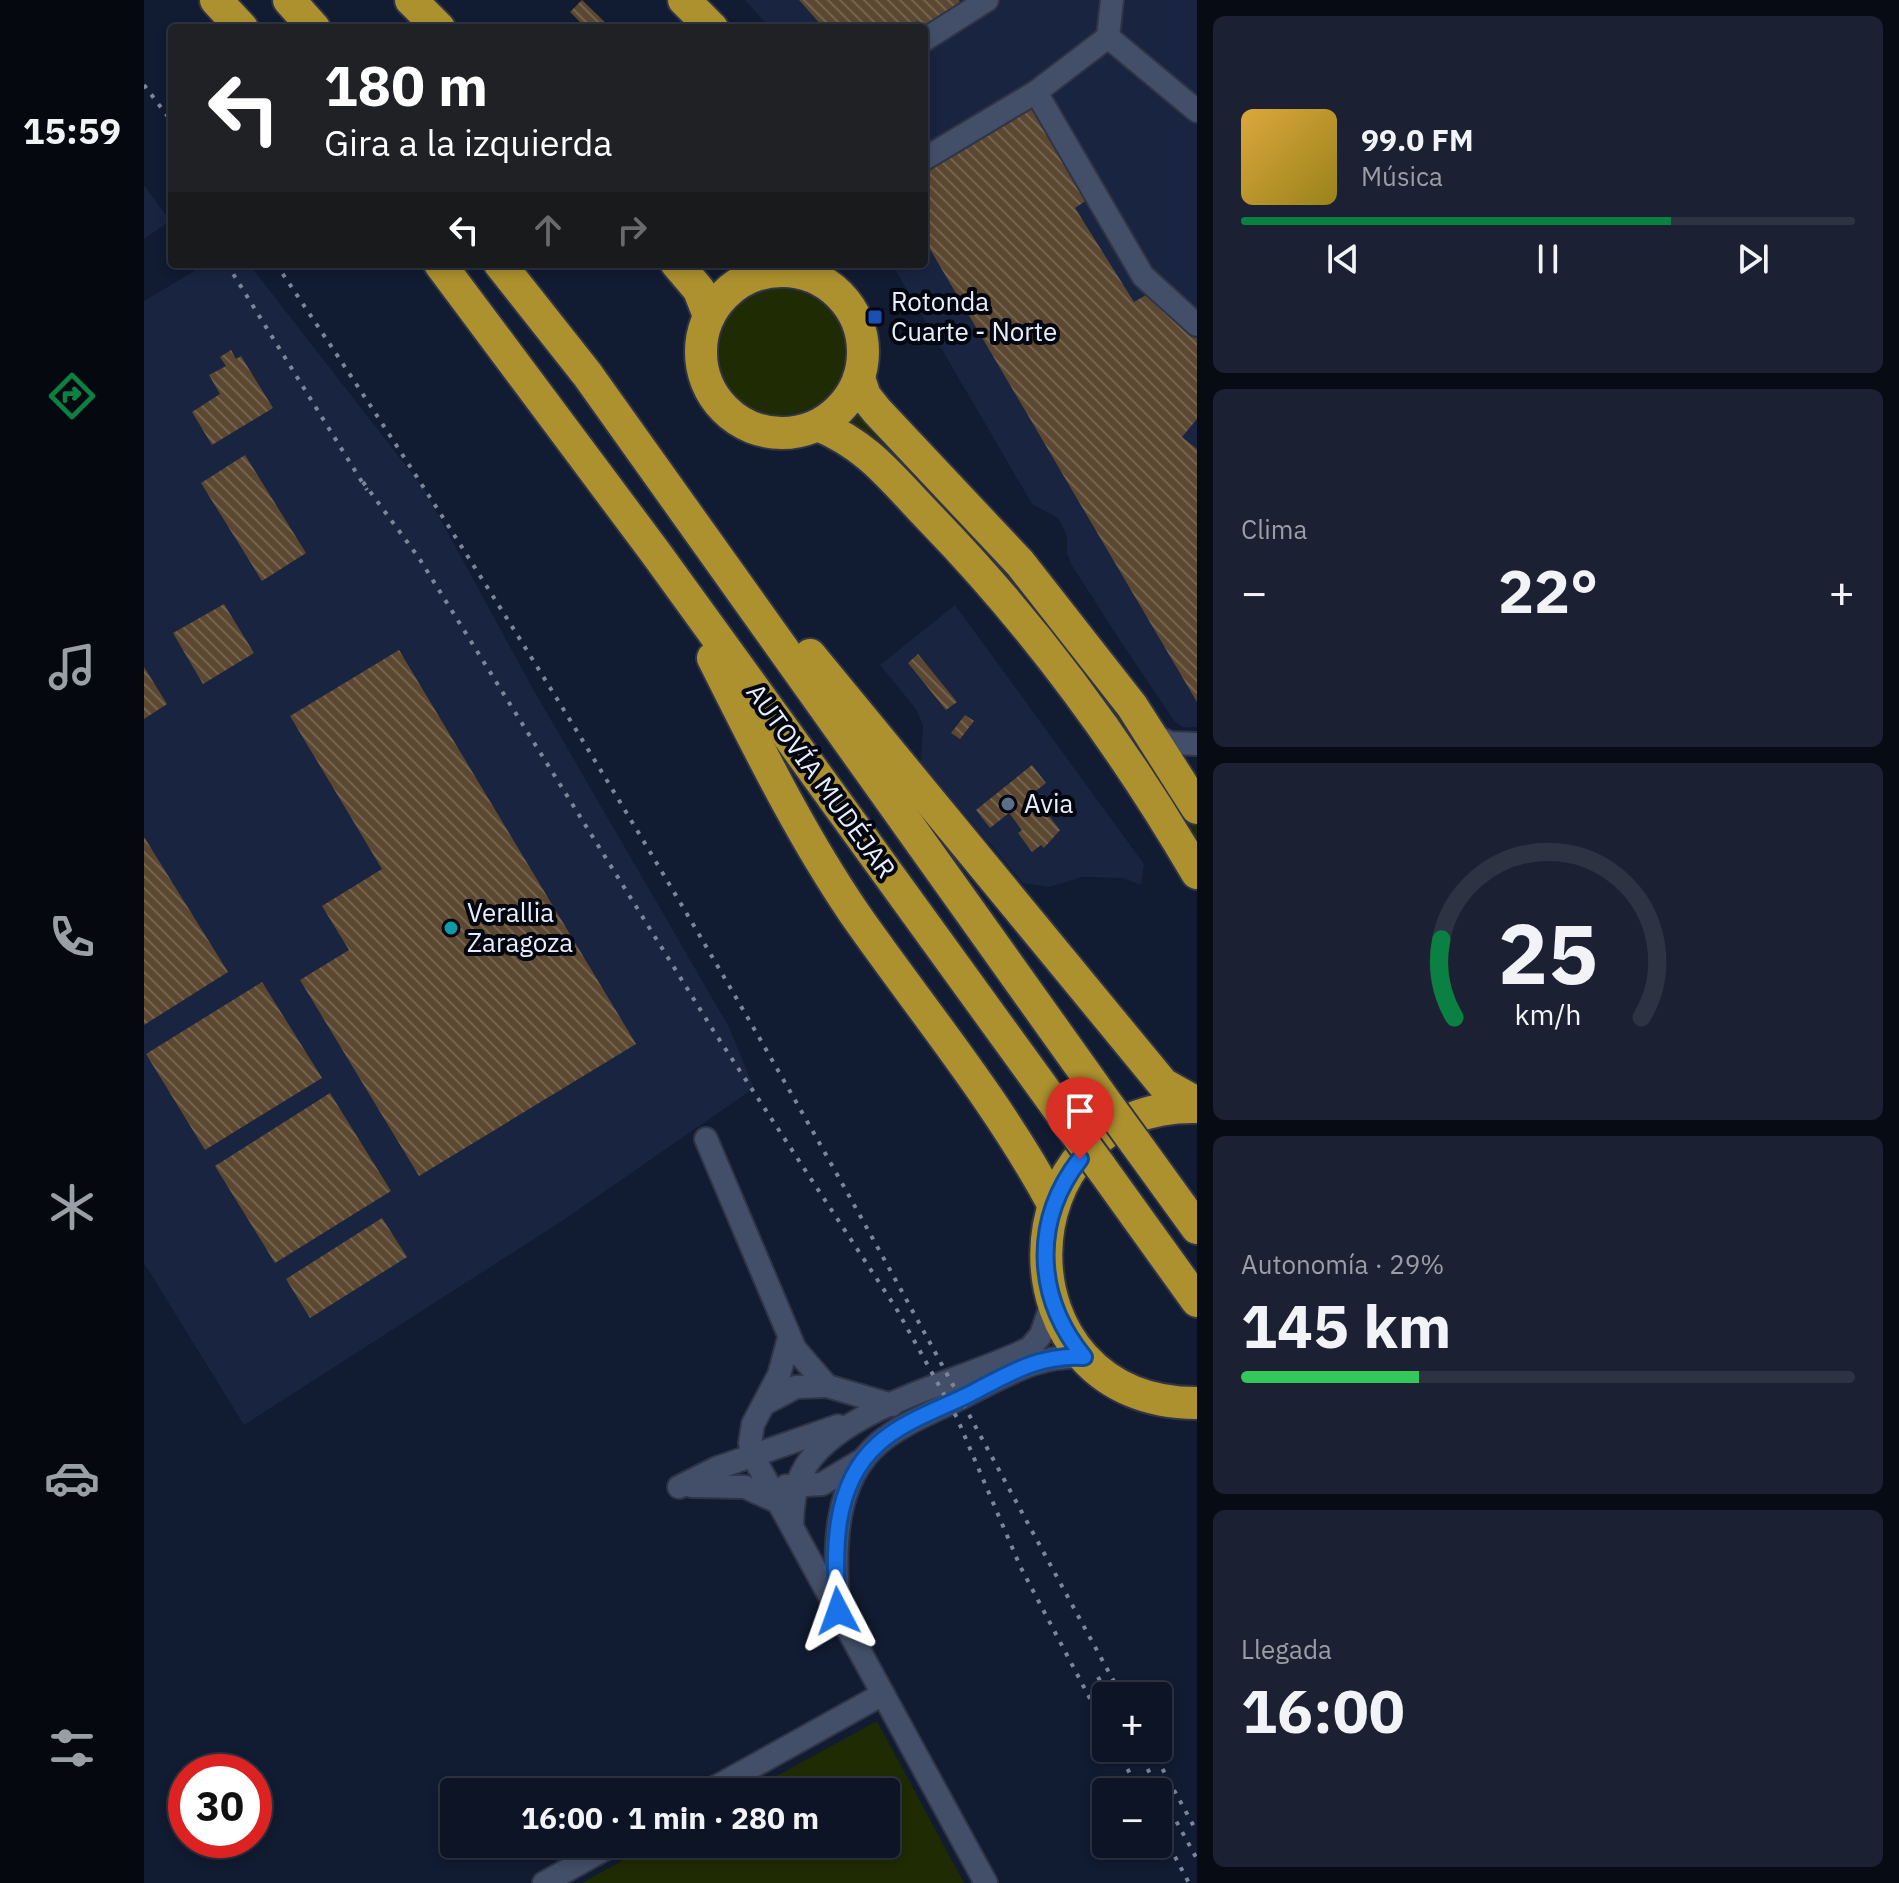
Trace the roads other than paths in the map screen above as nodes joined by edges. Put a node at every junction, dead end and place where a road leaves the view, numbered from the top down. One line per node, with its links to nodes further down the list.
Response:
1 (216, 0): 7 (highway)
2 (289, 0): 8 (highway)
3 (411, 0): 9 (highway)
4 (684, 0): 10 (highway)
5 (987, 0): 11 (street)
6 (1112, 0): 12 (street)
7 (238, 24)
8 (310, 24)
9 (435, 24)
10 (708, 24)
11 (928, 37)
12 (1108, 37): 13 (street); 14 (street)
13 (1036, 92): 15 (street); 21 (street)
14 (1197, 111)
15 (928, 157)
16 (443, 268): 25 (highway, AUTOVÍA MUDÉJAR)
17 (503, 268): 22 (highway, AUTOVÍA MUDÉJAR)
18 (680, 268): 20 (highway)
19 (829, 276): 20 (highway); 23 (highway)
20 (709, 316): 24 (highway)
21 (1197, 325)
22 (587, 374): 30 (highway); 33 (highway, AUTOVÍA MUDÉJAR, bridge)
23 (859, 378): 24 (highway); 26 (highway)
24 (818, 425): 29 (highway)
25 (655, 552): 32 (highway); 34 (highway, AUTOVÍA MUDÉJAR, bridge)
26 (1148, 732): 27 (street); 28 (highway)
27 (1197, 744)
28 (1197, 808)
29 (1197, 873)
30 (1197, 1105): 32 (highway)
31 (706, 1139): 36 (street)
32 (1053, 1204): 35 (highway)
33 (1197, 1228)
34 (1197, 1301)
35 (1052, 1303): 37 (highway); 40 (street)
36 (789, 1338): 38 (street); 39 (street)
37 (1084, 1357): 41 (highway); 43 (street)
38 (827, 1386): 39 (street); 40 (street)
39 (762, 1405): 44 (street)
40 (892, 1405): 42 (street)
41 (1192, 1406)
42 (858, 1419): 44 (street); 45 (street)
43 (864, 1458): 45 (street); 48 (street)
44 (757, 1464): 45 (street); 46 (street); 46 (street)
45 (797, 1487): 47 (street)
46 (778, 1502): 47 (street)
47 (792, 1527): 48 (street)
48 (838, 1611): 49 (street)
49 (883, 1694): 50 (street); 53 (street)
50 (732, 1778)
51 (589, 1858): 52 (street)
52 (544, 1883)
53 (986, 1883)

